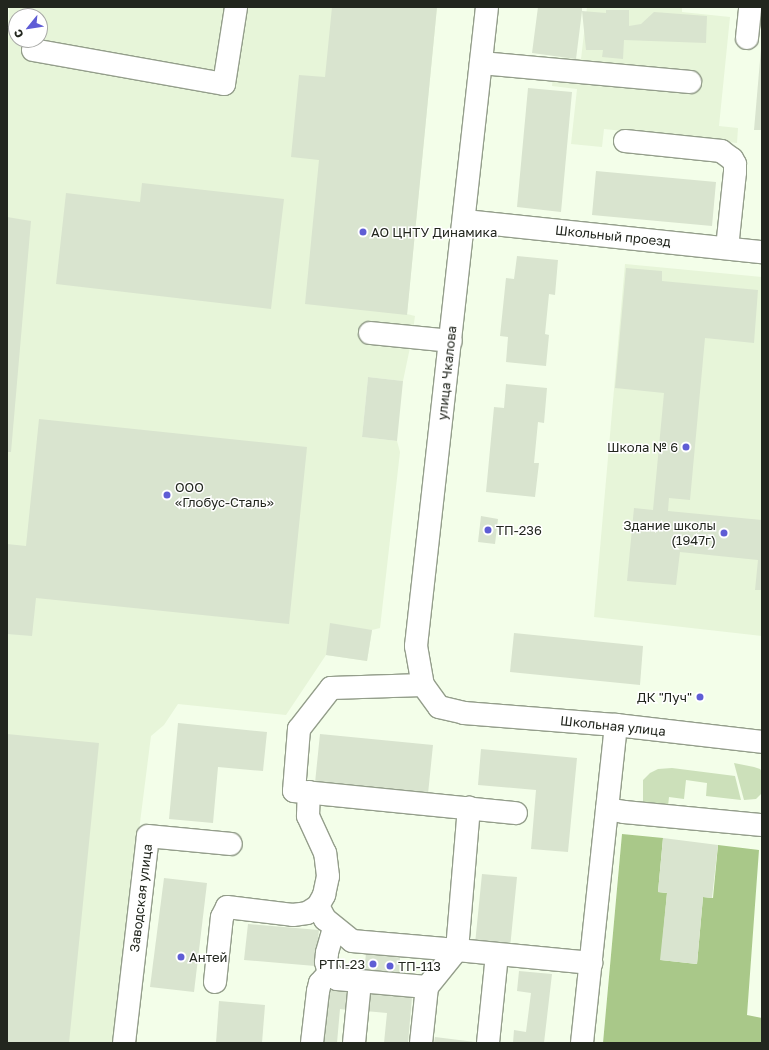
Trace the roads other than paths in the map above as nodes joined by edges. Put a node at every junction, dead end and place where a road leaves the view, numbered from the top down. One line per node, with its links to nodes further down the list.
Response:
1 (236, 7): 5 (street)
2 (487, 7): 6 (street, улица Чкалова)
3 (750, 7): 4 (street)
4 (747, 38)
5 (33, 50)
6 (481, 62): 7 (street); 9 (street, улица Чкалова)
7 (690, 82)
8 (625, 141): 10 (street)
9 (465, 221): 10 (street, Школьный проезд); 13 (street, улица Чкалова)
10 (727, 248): 11 (street, Школьный проезд)
11 (762, 252)
12 (370, 333): 13 (street)
13 (451, 341): 14 (street, улица Чкалова)
14 (422, 685): 15 (street, улица Чкалова); 18 (street)
15 (464, 713): 16 (street, Школьная улица)
16 (616, 725): 17 (street, Школьная улица); 20 (street)
17 (762, 742)
18 (301, 791): 19 (street); 24 (street)
19 (469, 808): 21 (street); 26 (street)
20 (607, 808): 22 (street); 28 (street)
21 (516, 813)
22 (762, 825)
23 (232, 844): 33 (street, Заводская улица)
24 (318, 906): 25 (street); 30 (street)
25 (334, 928): 26 (street); 29 (street)
26 (457, 950): 27 (street); 32 (street)
27 (497, 954): 28 (street); 37 (street)
28 (591, 963): 38 (street)
29 (329, 973): 31 (street); 34 (street)
30 (215, 982)
31 (360, 982): 32 (street); 35 (street)
32 (427, 988): 36 (street)
33 (124, 1043)
34 (312, 1043)
35 (354, 1043)
36 (421, 1043)
37 (488, 1043)
38 (582, 1043)

